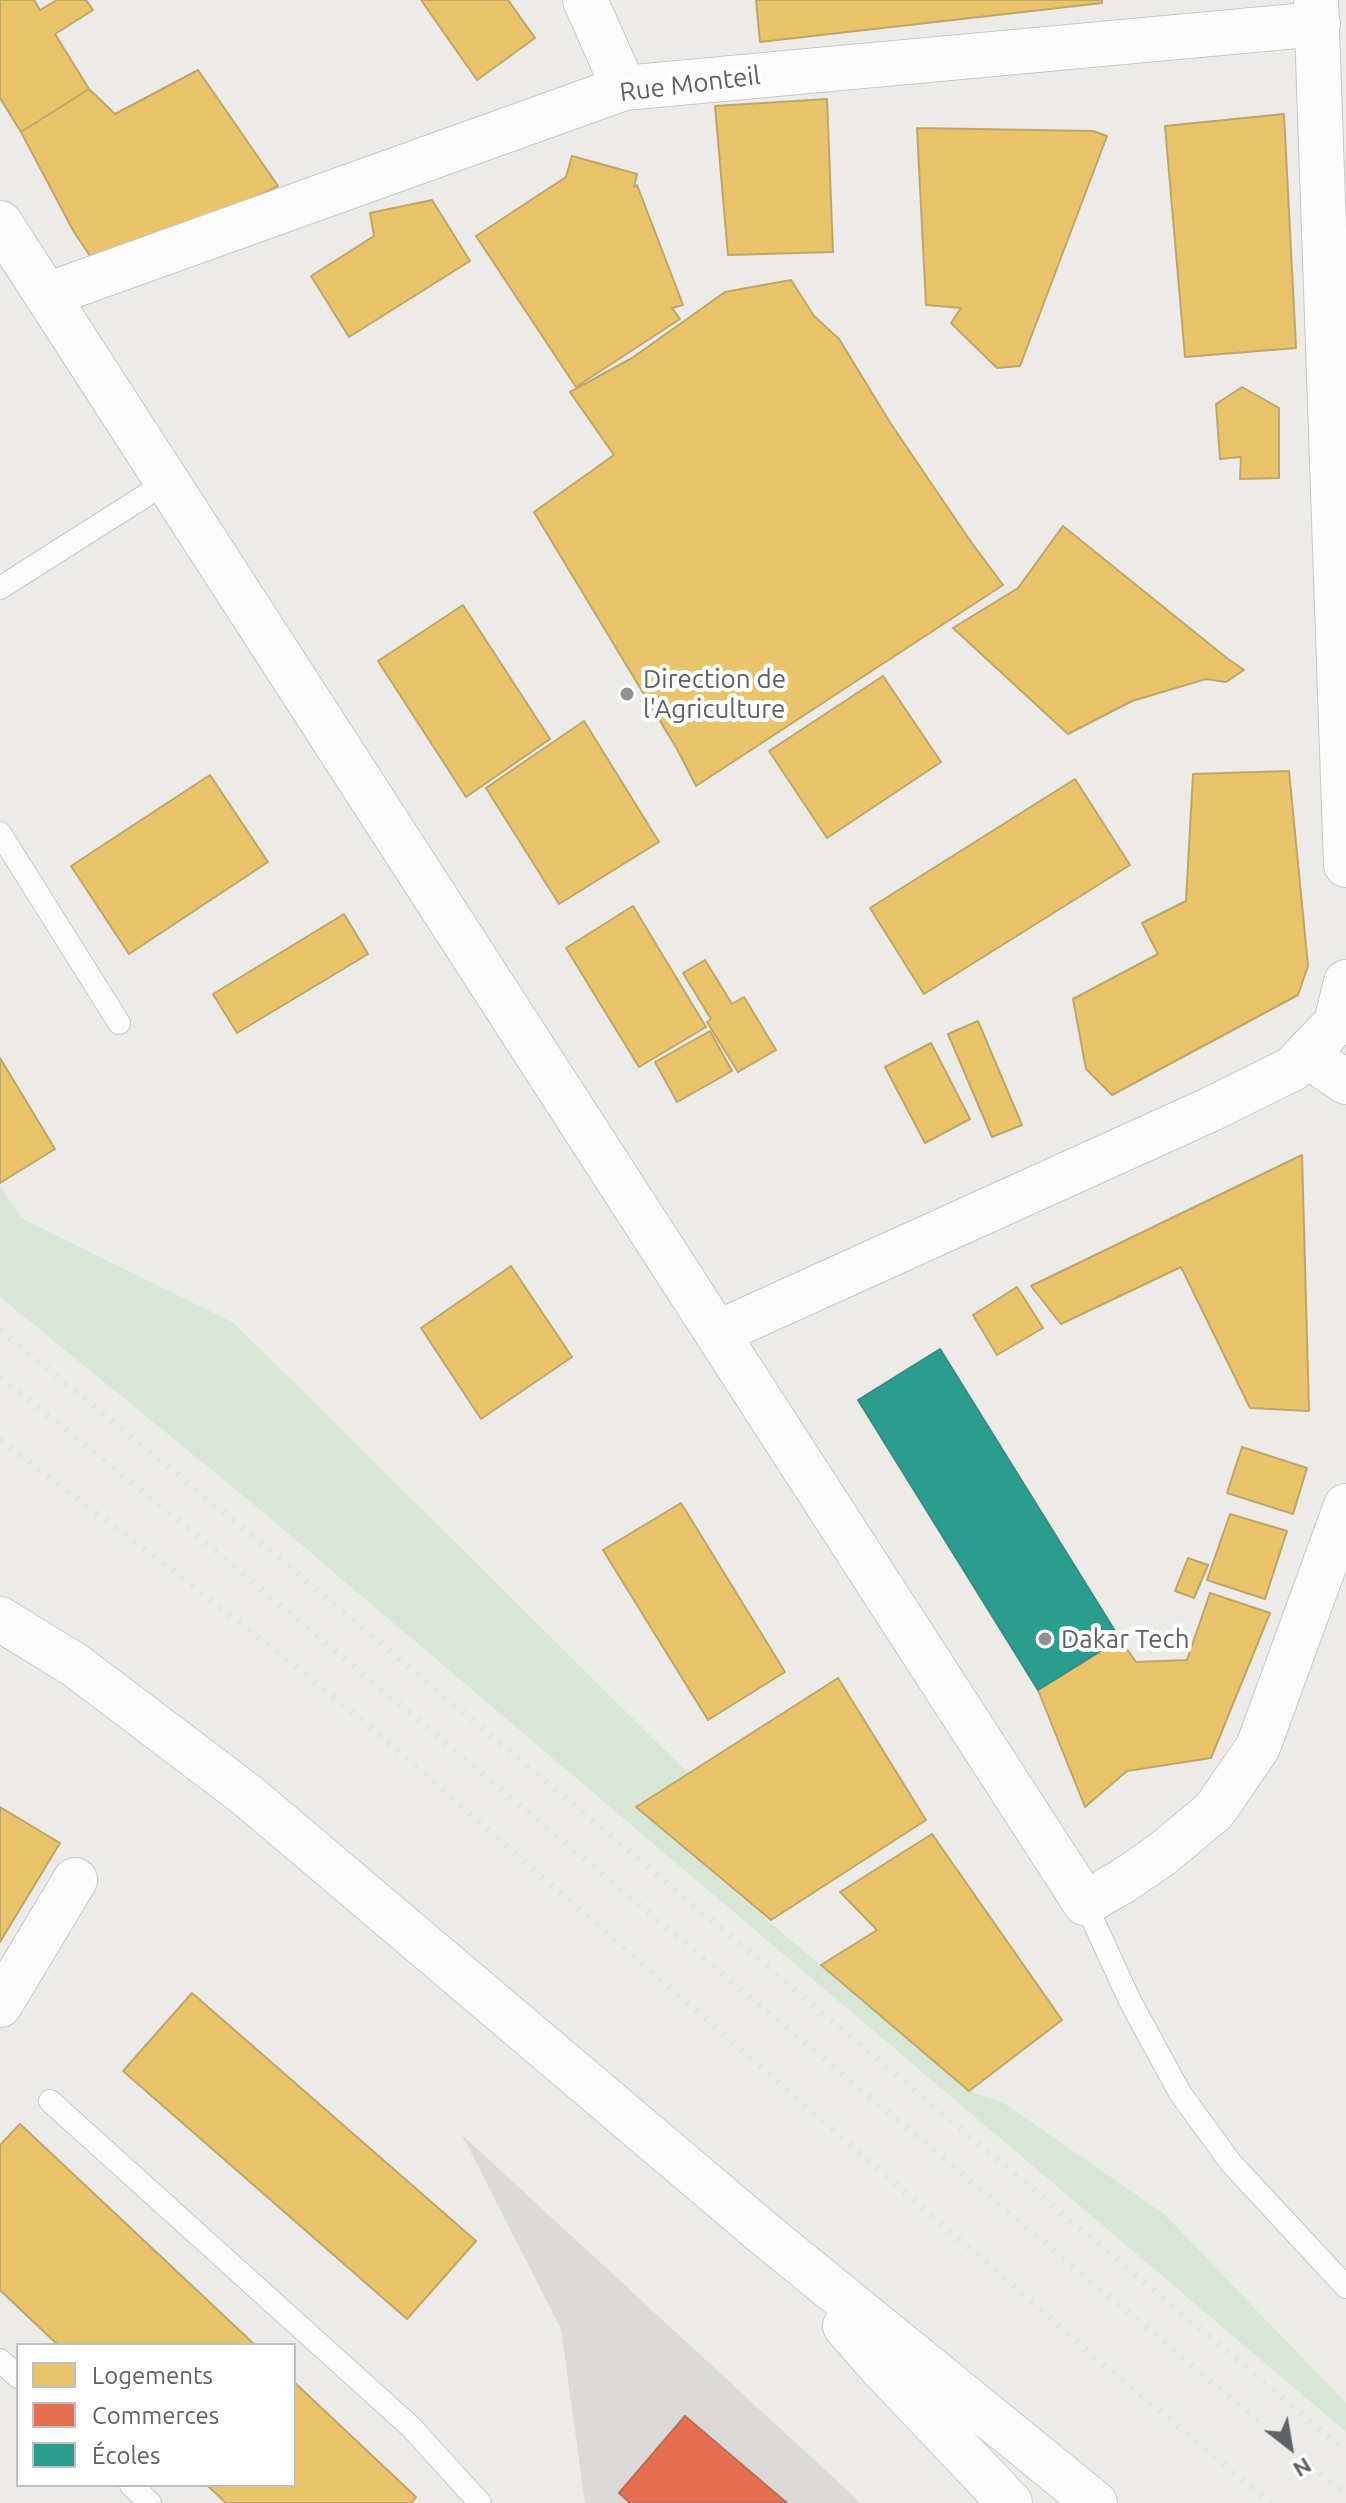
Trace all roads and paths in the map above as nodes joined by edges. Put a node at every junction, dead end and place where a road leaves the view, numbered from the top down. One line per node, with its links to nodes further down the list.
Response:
1 (585, 0): 3 (street)
2 (1317, 12): 3 (street, Rue Monteil); 7 (street)
3 (624, 88): 5 (street, Rue Monteil)
4 (0, 223): 5 (street)
5 (47, 295): 6 (street)
6 (167, 482): 8 (lane); 15 (street)
7 (1340, 528): 10 (street)
8 (0, 588)
9 (0, 833): 12 (lane)
10 (1346, 865)
11 (1346, 982): 13 (street)
12 (119, 1023)
13 (1306, 1055): 14 (street); 15 (street)
14 (1346, 1082)
15 (717, 1333): 19 (street)
16 (1346, 1506): 19 (street)
17 (0, 1619): 22 (street)
18 (75, 1880): 20 (street)
19 (1085, 1903): 23 (lane)
20 (0, 2005)
21 (50, 2101): 28 (lane)
22 (767, 2236): 29 (street); 30 (street)
23 (1346, 2287)
24 (0, 2360): 25 (lane)
25 (16, 2375)
26 (133, 2487): 27 (lane)
27 (150, 2503)
28 (480, 2503)
29 (1010, 2503)
30 (1095, 2503)

